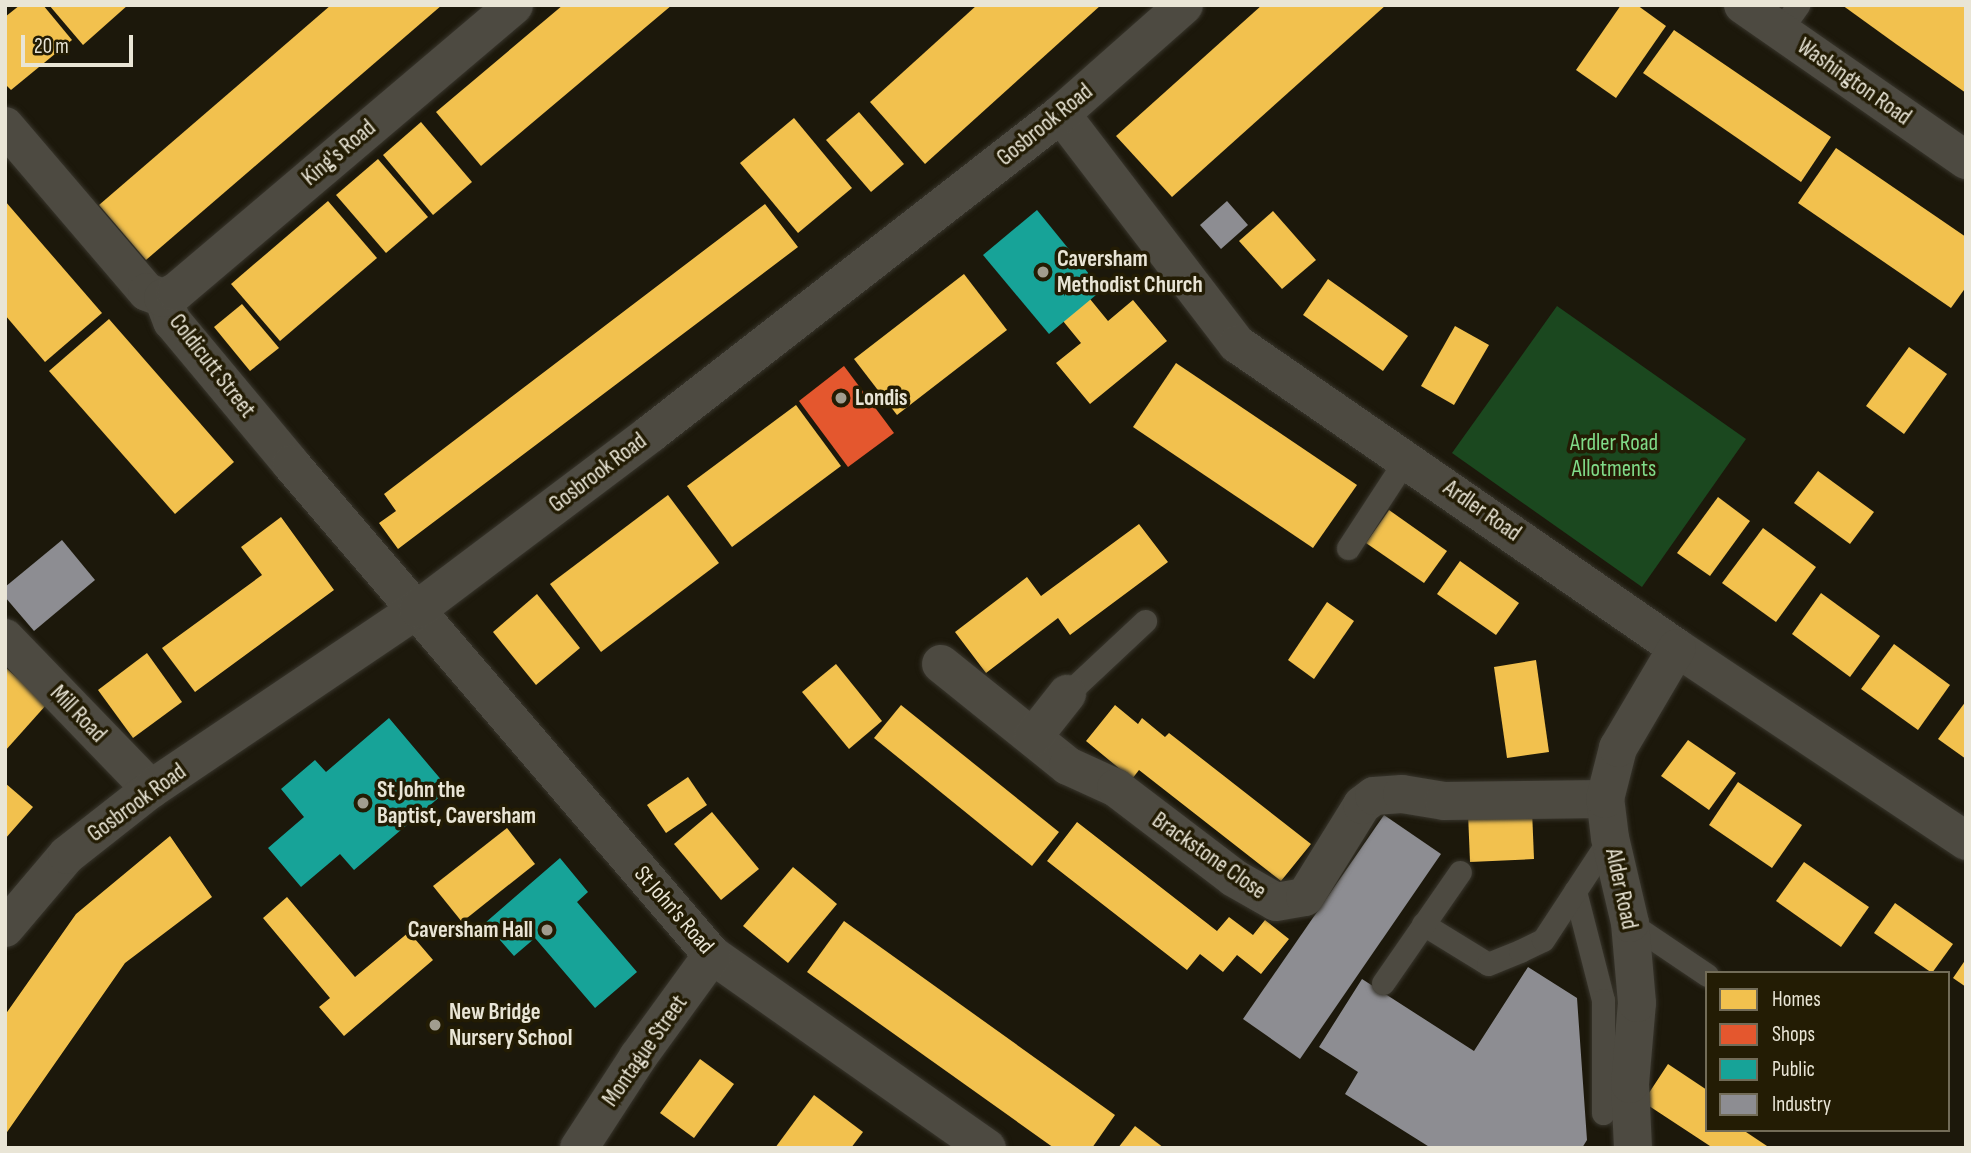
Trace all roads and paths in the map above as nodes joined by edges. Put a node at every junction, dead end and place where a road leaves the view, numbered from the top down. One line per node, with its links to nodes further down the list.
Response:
1 (514, 5): 8 (street, King's Road)
2 (1184, 5): 5 (street, Gosbrook Road)
3 (1743, 5): 4 (street, Washington Road)
4 (1789, 18): 7 (street, Washington Road)
5 (1062, 114): 9 (street, Ardler Road); 11 (street, Gosbrook Road)
6 (5, 126): 8 (street, Coldicutt Street)
7 (1966, 160)
8 (163, 298): 11 (street, Coldicutt Street)
9 (1406, 459): 10 (lane); 14 (street, Ardler Road)
10 (1348, 548)
11 (418, 609): 18 (street, Gosbrook Road); 27 (street, St John's Road)
12 (1145, 621): 16 (lane)
13 (5, 638): 18 (street, Mill Road)
14 (1678, 648): 19 (street, Alder Road); 21 (street, Ardler Road)
15 (941, 664): 17 (street, Brackstone Close)
16 (1066, 694): 17 (street)
17 (1033, 737): 19 (street, Brackstone Close)
18 (151, 789): 26 (street, Gosbrook Road)
19 (1605, 799): 20 (street, Alder Road)
20 (1610, 838): 23 (lane); 24 (street, Alder Road)
21 (1966, 841)
22 (1460, 872): 25 (lane)
23 (1575, 891): 25 (lane); 30 (lane)
24 (1630, 923): 28 (lane); 33 (street, Alder Road)
25 (1423, 924): 29 (lane)
26 (5, 928)
27 (712, 955): 31 (street, Montague Street); 32 (street, St John's Road)
28 (1705, 974)
29 (1383, 983)
30 (1603, 1113)
31 (579, 1148)
32 (987, 1148)
33 (1633, 1148)

